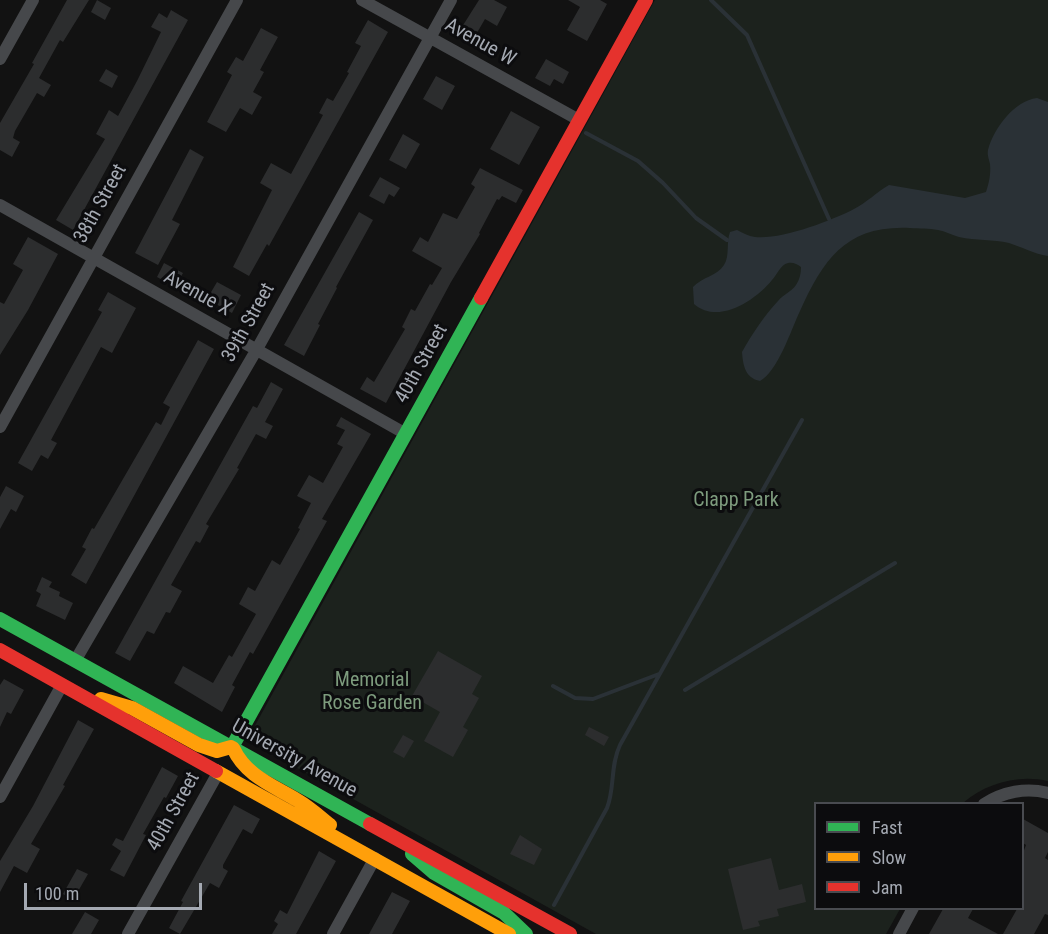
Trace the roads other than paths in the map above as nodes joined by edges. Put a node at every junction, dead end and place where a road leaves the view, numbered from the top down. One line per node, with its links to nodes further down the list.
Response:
1 (33, 0): 7 (street)
2 (237, 0): 10 (street, 38th Street)
3 (362, 0): 6 (street, Avenue W)
4 (451, 0): 6 (street, 39th Street)
5 (646, 0): 8 (main road, 40th Street)
6 (430, 38): 8 (street, Avenue W); 11 (street, 39th Street)
7 (0, 60)
8 (579, 120): 13 (main road, 40th Street)
9 (0, 206): 10 (street, Avenue X)
10 (94, 258): 11 (street, Avenue X); 12 (street, 38th Street)
11 (257, 350): 13 (street, Avenue X); 16 (street, 39th Street)
12 (0, 428)
13 (406, 434): 18 (main road, 40th Street)
14 (0, 619): 16 (main road, University Avenue)
15 (0, 650): 17 (main road)
16 (75, 661): 18 (main road, University Avenue)
17 (67, 687): 18 (main road); 19 (main road); 21 (street)
18 (232, 747): 23 (main road, University Avenue); 24 (main road)
19 (218, 772): 24 (main road); 26 (street, 40th Street)
20 (1048, 793): 22 (street)
21 (0, 797)
22 (987, 802)
23 (388, 834): 29 (main road); 30 (main road, University Avenue)
24 (372, 856): 27 (street); 28 (main road)
25 (912, 910): 31 (street)
26 (128, 934)
27 (333, 934)
28 (509, 934)
29 (526, 934)
30 (570, 934)
31 (899, 934)

